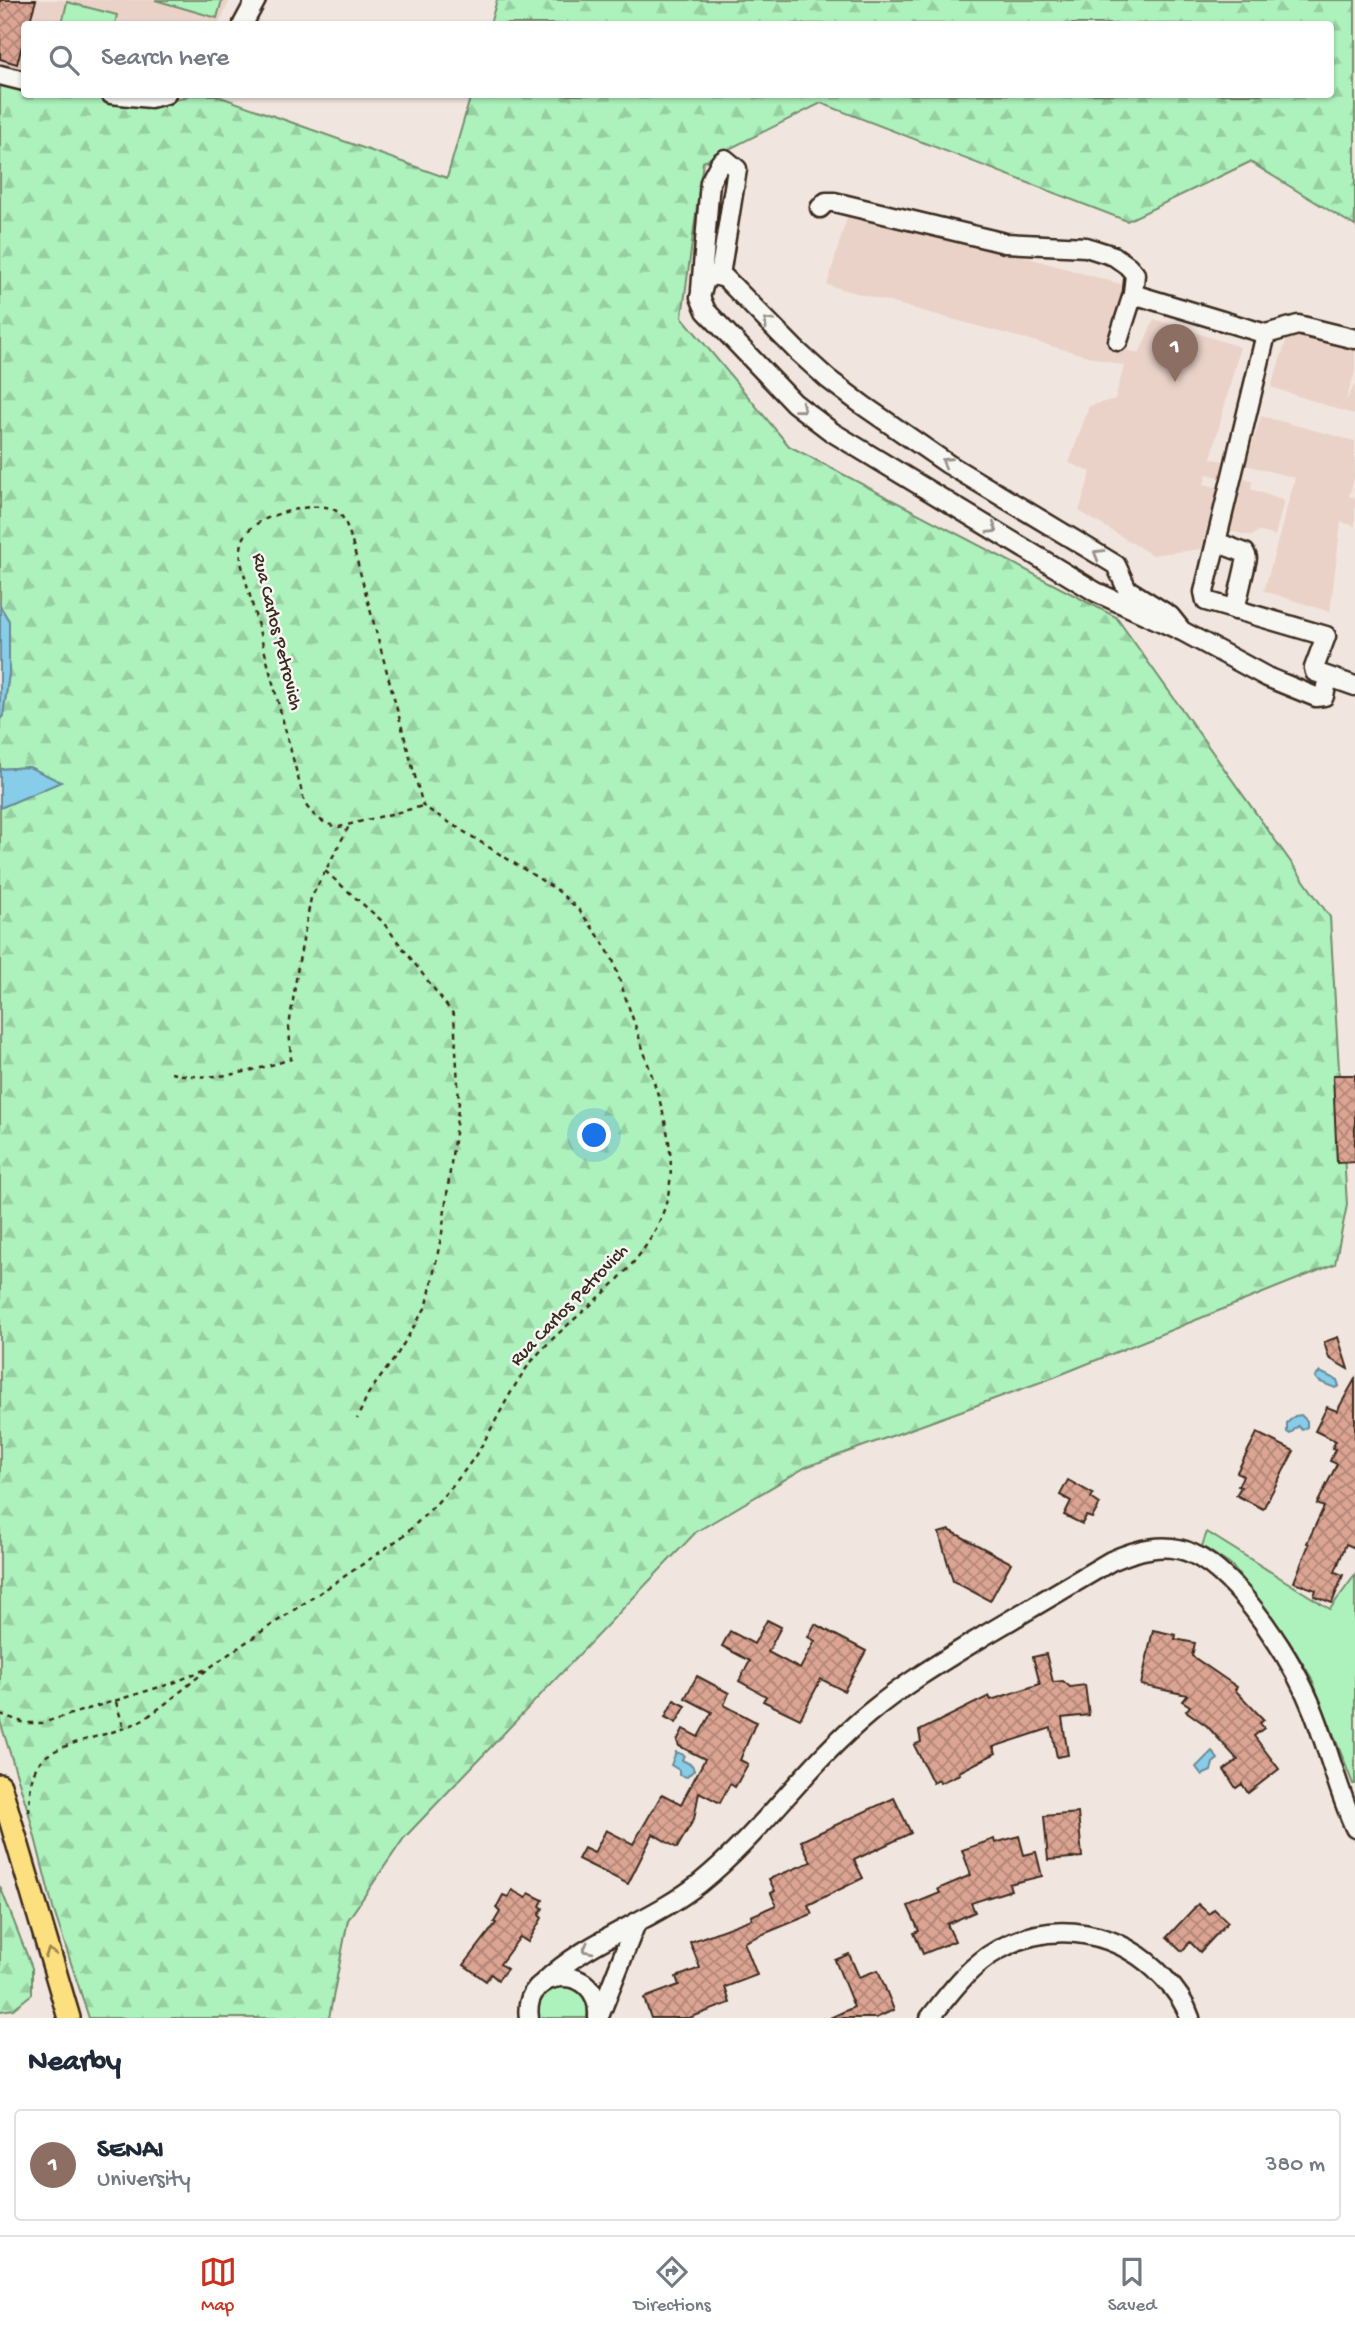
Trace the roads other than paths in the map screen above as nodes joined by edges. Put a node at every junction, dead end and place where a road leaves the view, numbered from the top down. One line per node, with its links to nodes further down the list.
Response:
1 (256, 0): 2 (street)
2 (245, 21)
3 (0, 75): 4 (street)
4 (21, 80)
5 (820, 208): 7 (street)
6 (720, 275): 8 (street); 8 (street); 14 (street, one-way to 6)
7 (1133, 293): 9 (street); 11 (street)
8 (700, 297): 14 (street, one-way to 14)
9 (1266, 334): 10 (street); 12 (street)
10 (1355, 338)
11 (1118, 341)
12 (1216, 542): 13 (street); 13 (street)
13 (1235, 610): 15 (street)
14 (1182, 631): 15 (street)
15 (1328, 678): 16 (street)
16 (1355, 686)
17 (0, 1785): 22 (main road, one-way to 17)
18 (1348, 1794): 19 (street); 20 (street)
19 (1355, 1828)
20 (636, 1923): 21 (street, one-way to 21); 24 (street)
21 (543, 1983): 23 (street); 24 (street)
22 (69, 2018)
23 (529, 2018)
24 (598, 2018)
25 (930, 2018): 26 (street)
26 (1190, 2018)

